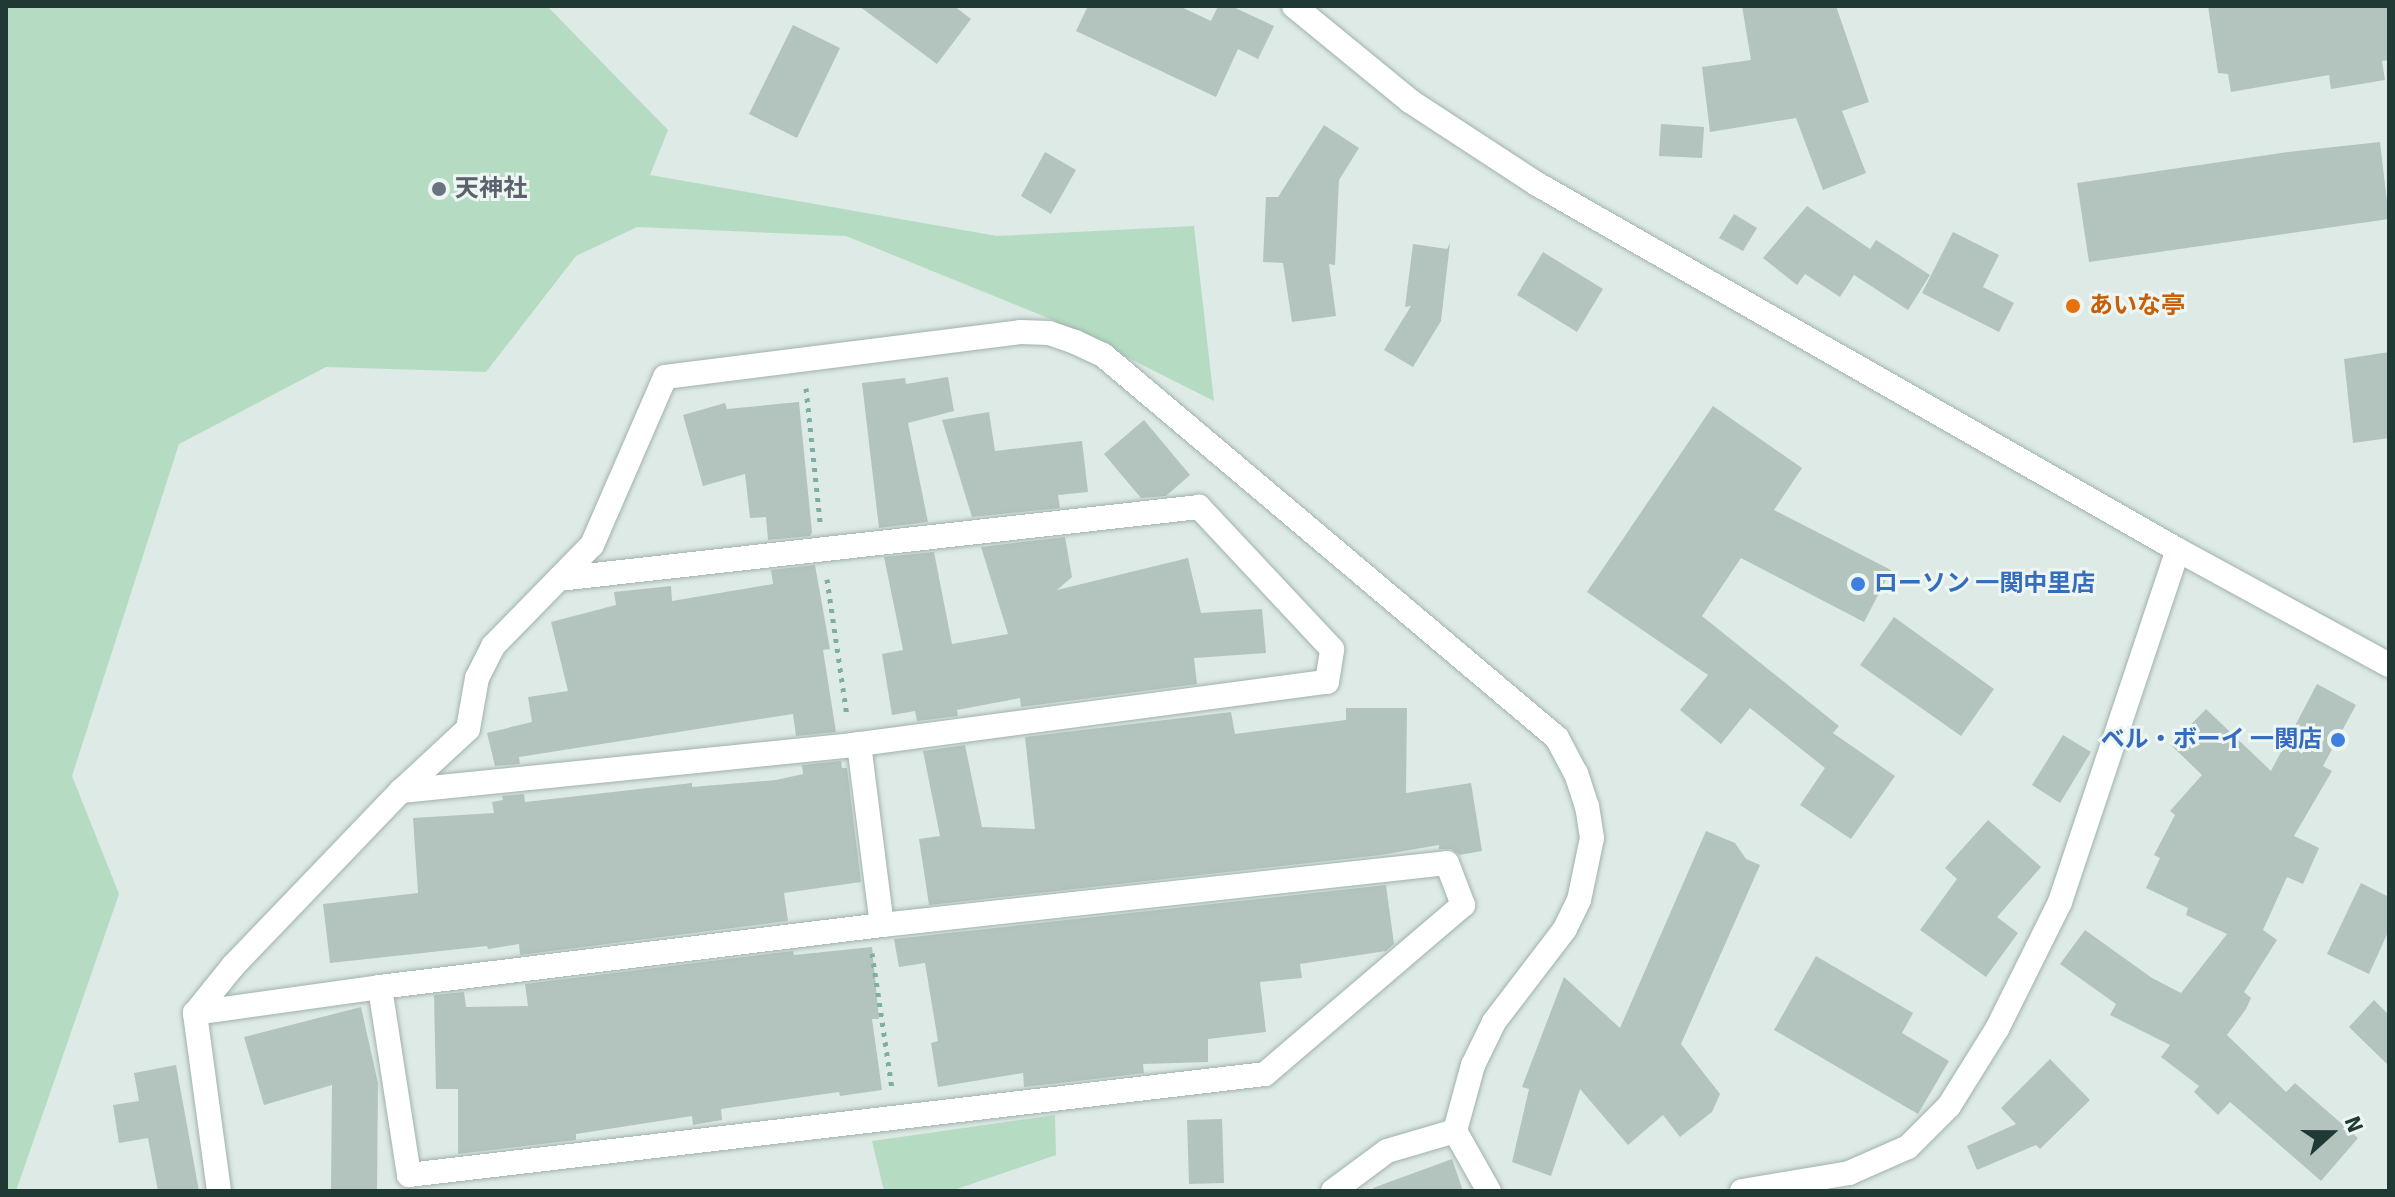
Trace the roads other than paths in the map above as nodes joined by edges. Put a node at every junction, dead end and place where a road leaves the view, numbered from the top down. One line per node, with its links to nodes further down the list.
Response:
1 (1294, 6): 2 (street)
2 (2178, 550): 4 (street); 14 (street)
3 (559, 579): 5 (street); 6 (street); 10 (street)
4 (2389, 665)
5 (859, 744): 6 (street); 7 (street)
6 (401, 791): 9 (street)
7 (876, 927): 8 (street); 8 (street)
8 (380, 987): 9 (street)
9 (195, 1013): 11 (street)
10 (1455, 1131): 12 (street); 13 (street)
11 (219, 1191)
12 (1333, 1191)
13 (1489, 1191)
14 (1742, 1191)

